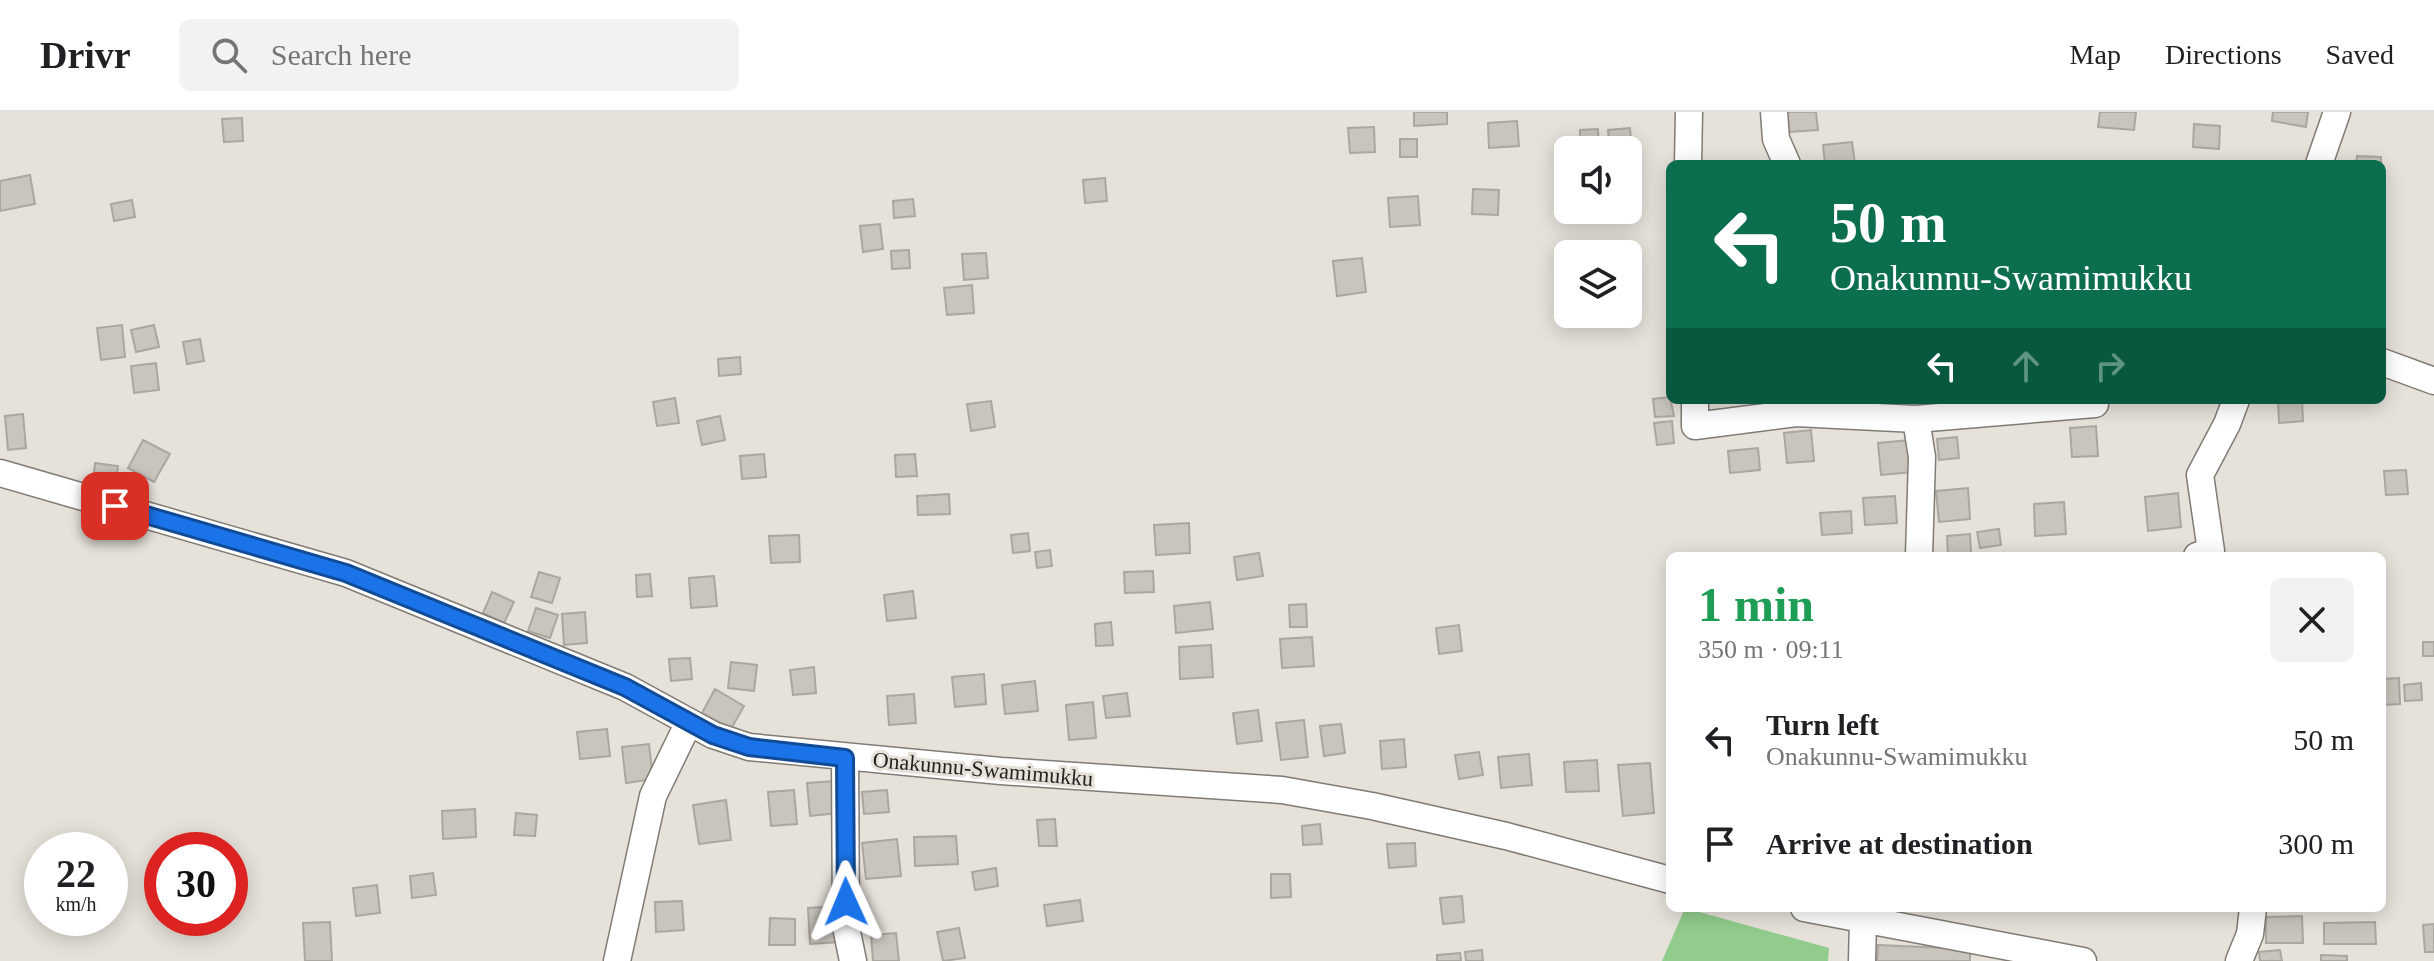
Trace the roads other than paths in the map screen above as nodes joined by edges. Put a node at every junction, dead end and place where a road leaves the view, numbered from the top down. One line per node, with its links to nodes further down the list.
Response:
1 (1689, 112): 4 (street)
2 (1774, 112): 5 (street)
3 (2337, 112): 6 (street)
4 (1688, 160)
5 (1785, 160)
6 (2320, 160)
7 (2386, 363): 8 (street)
8 (2434, 381)
9 (1695, 404): 13 (street)
10 (2095, 404): 12 (street)
11 (2234, 404): 17 (street)
12 (1995, 406): 14 (street)
13 (1855, 408): 14 (street)
14 (1916, 419): 16 (street)
15 (0, 473): 18 (street, Onakunnu-Swamimukku)
16 (1919, 552)
17 (2208, 552)
18 (689, 722): 19 (street, Onakunnu-Swamimukku); 25 (street)
19 (845, 758): 20 (street, Onakunnu-Swamimukku); 26 (street)
20 (1666, 879)
21 (1845, 912): 23 (street)
22 (2253, 912): 29 (street)
23 (1865, 914): 24 (street); 27 (street)
24 (1984, 951): 28 (street)
25 (617, 961)
26 (853, 961)
27 (1862, 961)
28 (2083, 961)
29 (2239, 961)

